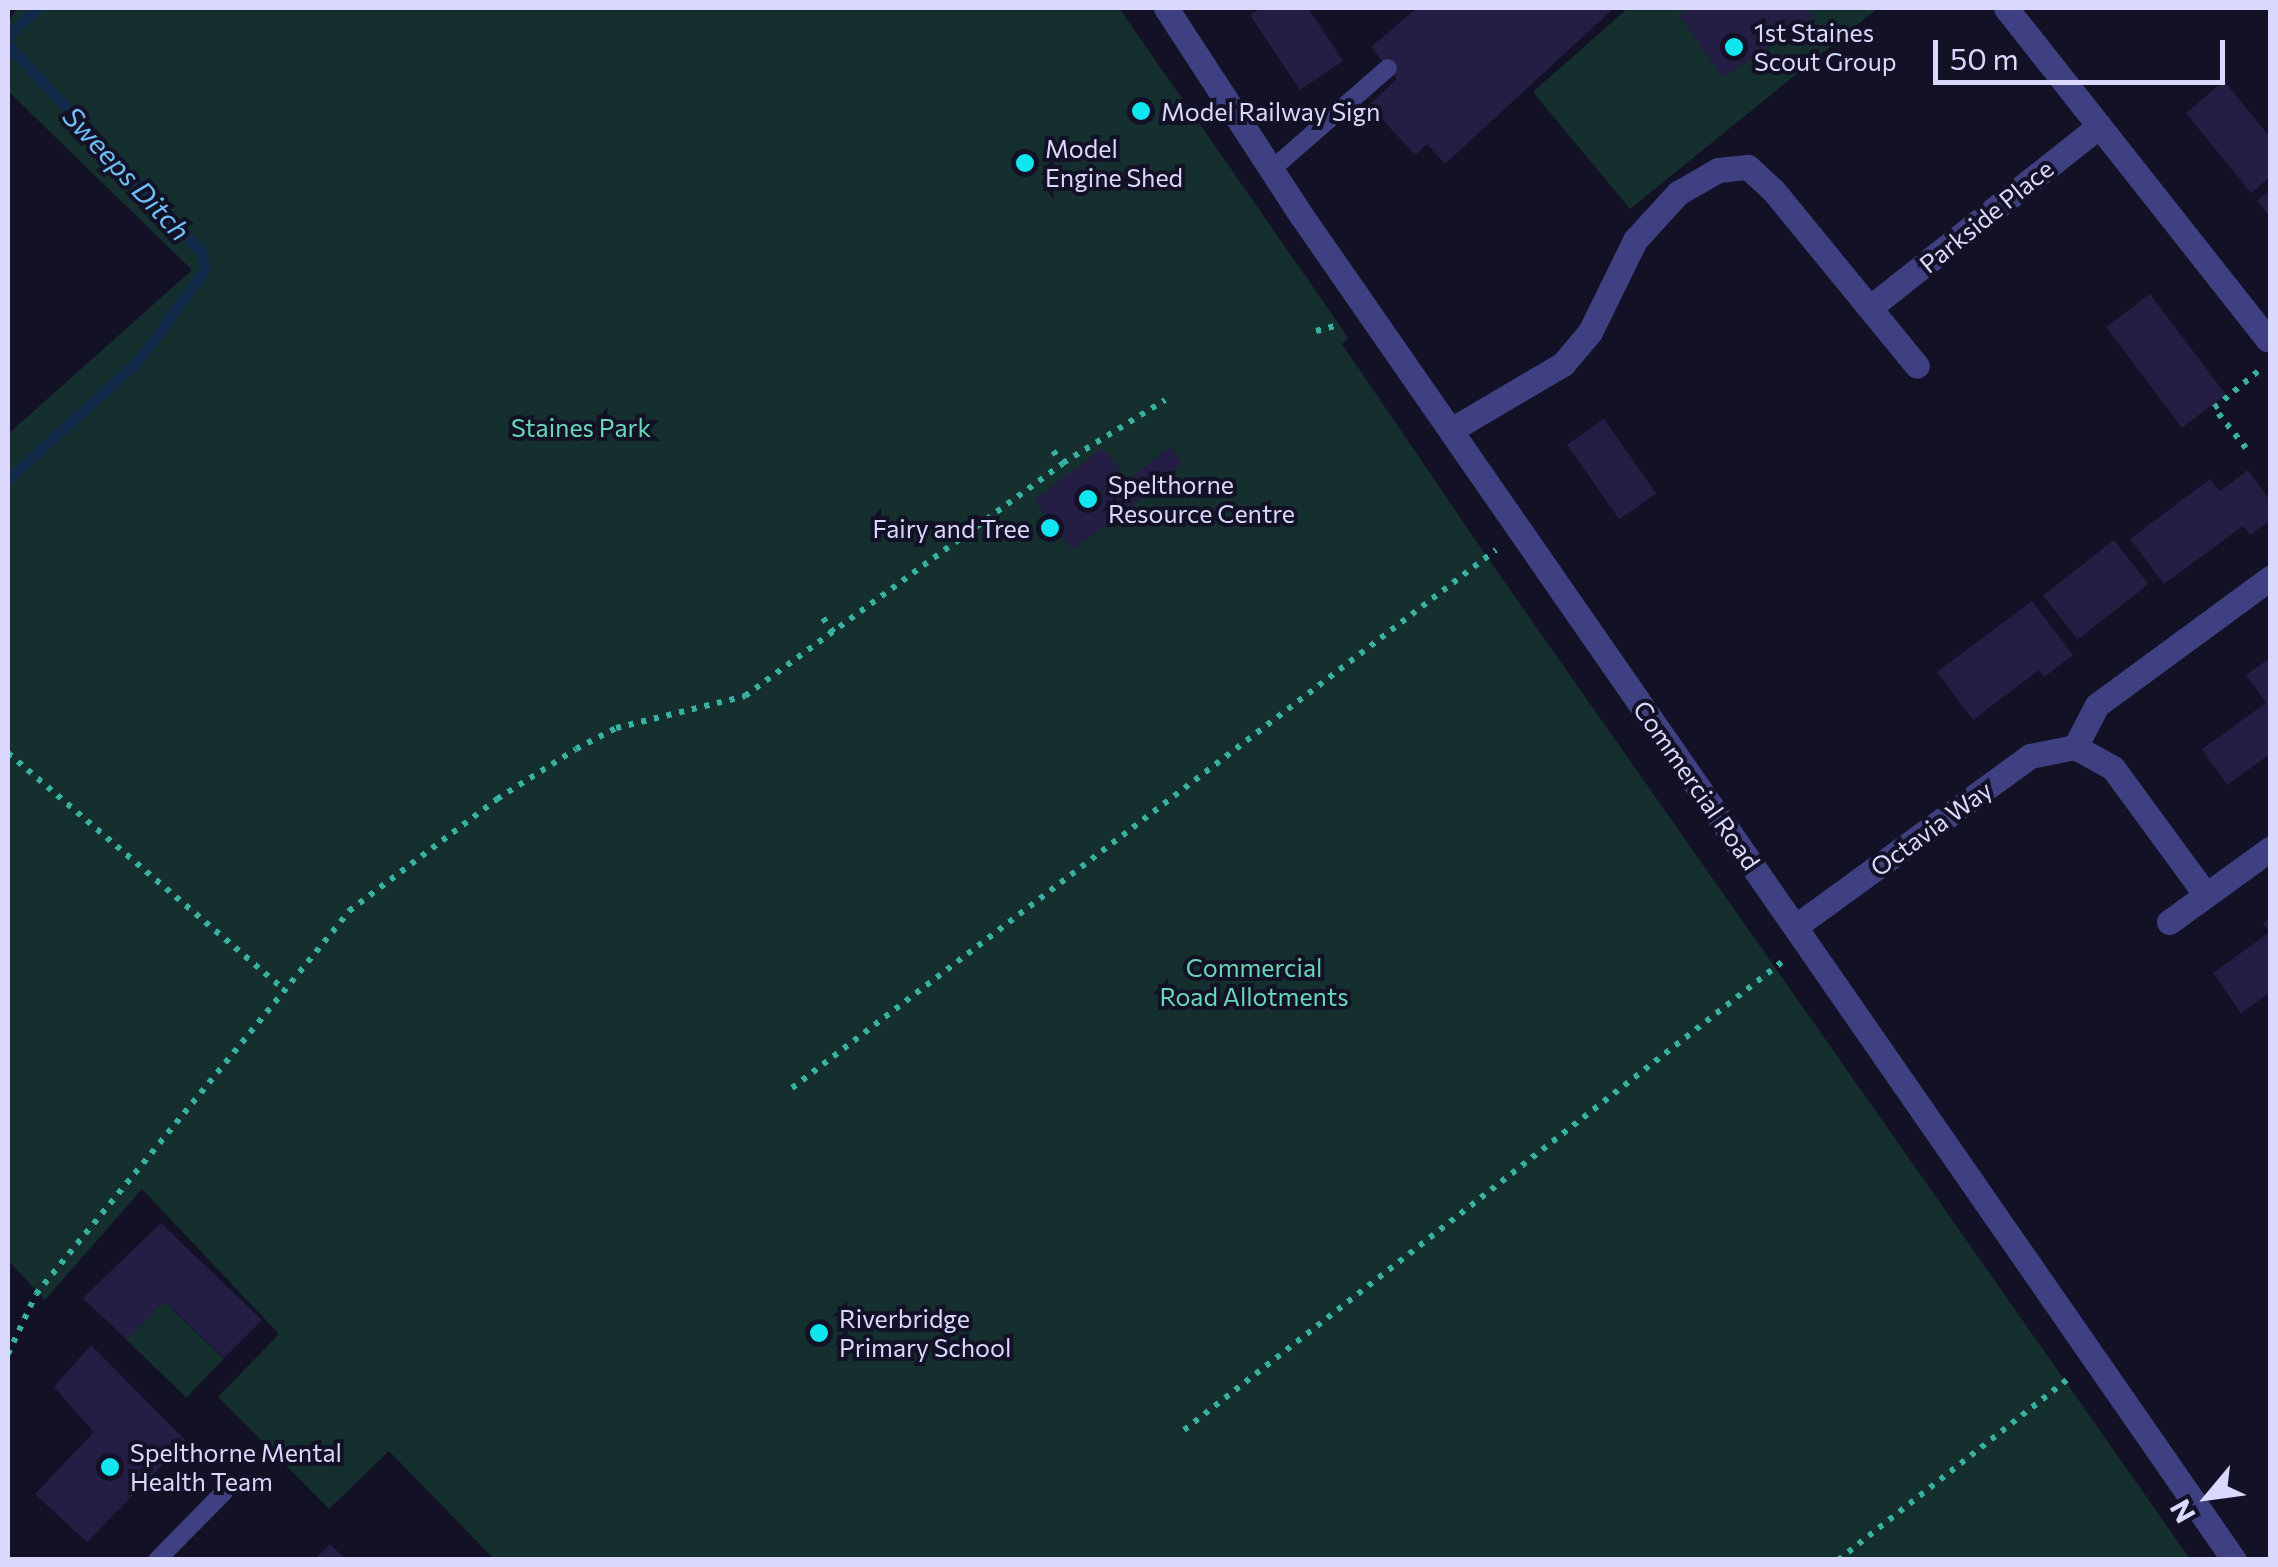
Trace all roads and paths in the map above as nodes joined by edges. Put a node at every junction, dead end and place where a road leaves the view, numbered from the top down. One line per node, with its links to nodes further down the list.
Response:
1 (1166, 8): 5 (street, Commercial Road)
2 (2006, 8): 4 (street)
3 (1388, 68): 5 (lane)
4 (2099, 126): 6 (street, Parkside Place); 9 (street)
5 (1271, 170): 12 (street, Commercial Road)
6 (1872, 306): 10 (street); 12 (street)
7 (1339, 325): 8 (path)
8 (1316, 331)
9 (2269, 350): 13 (path)
10 (1917, 366)
11 (1165, 400): 15 (path)
12 (1451, 430): 16 (street, Commercial Road)
13 (2246, 448)
14 (1053, 451): 15 (path)
15 (1063, 463): 19 (path)
16 (1520, 531): 25 (street, Commercial Road); 27 (path)
17 (2270, 578): 20 (street)
18 (823, 618): 19 (path)
19 (834, 633): 26 (path)
20 (2074, 747): 23 (street); 25 (street, Octavia Way)
21 (8, 753): 26 (path)
22 (2270, 850): 23 (street)
23 (2206, 896): 24 (street)
24 (2169, 922)
25 (1802, 935): 29 (street, Commercial Road); 30 (path)
26 (283, 989): 28 (path)
27 (792, 1088)
28 (8, 1354)
29 (2095, 1360): 33 (path); 34 (street, Commercial Road)
30 (1184, 1430)
31 (224, 1492): 32 (lane)
32 (156, 1560)
33 (1838, 1560)
34 (2234, 1560)

